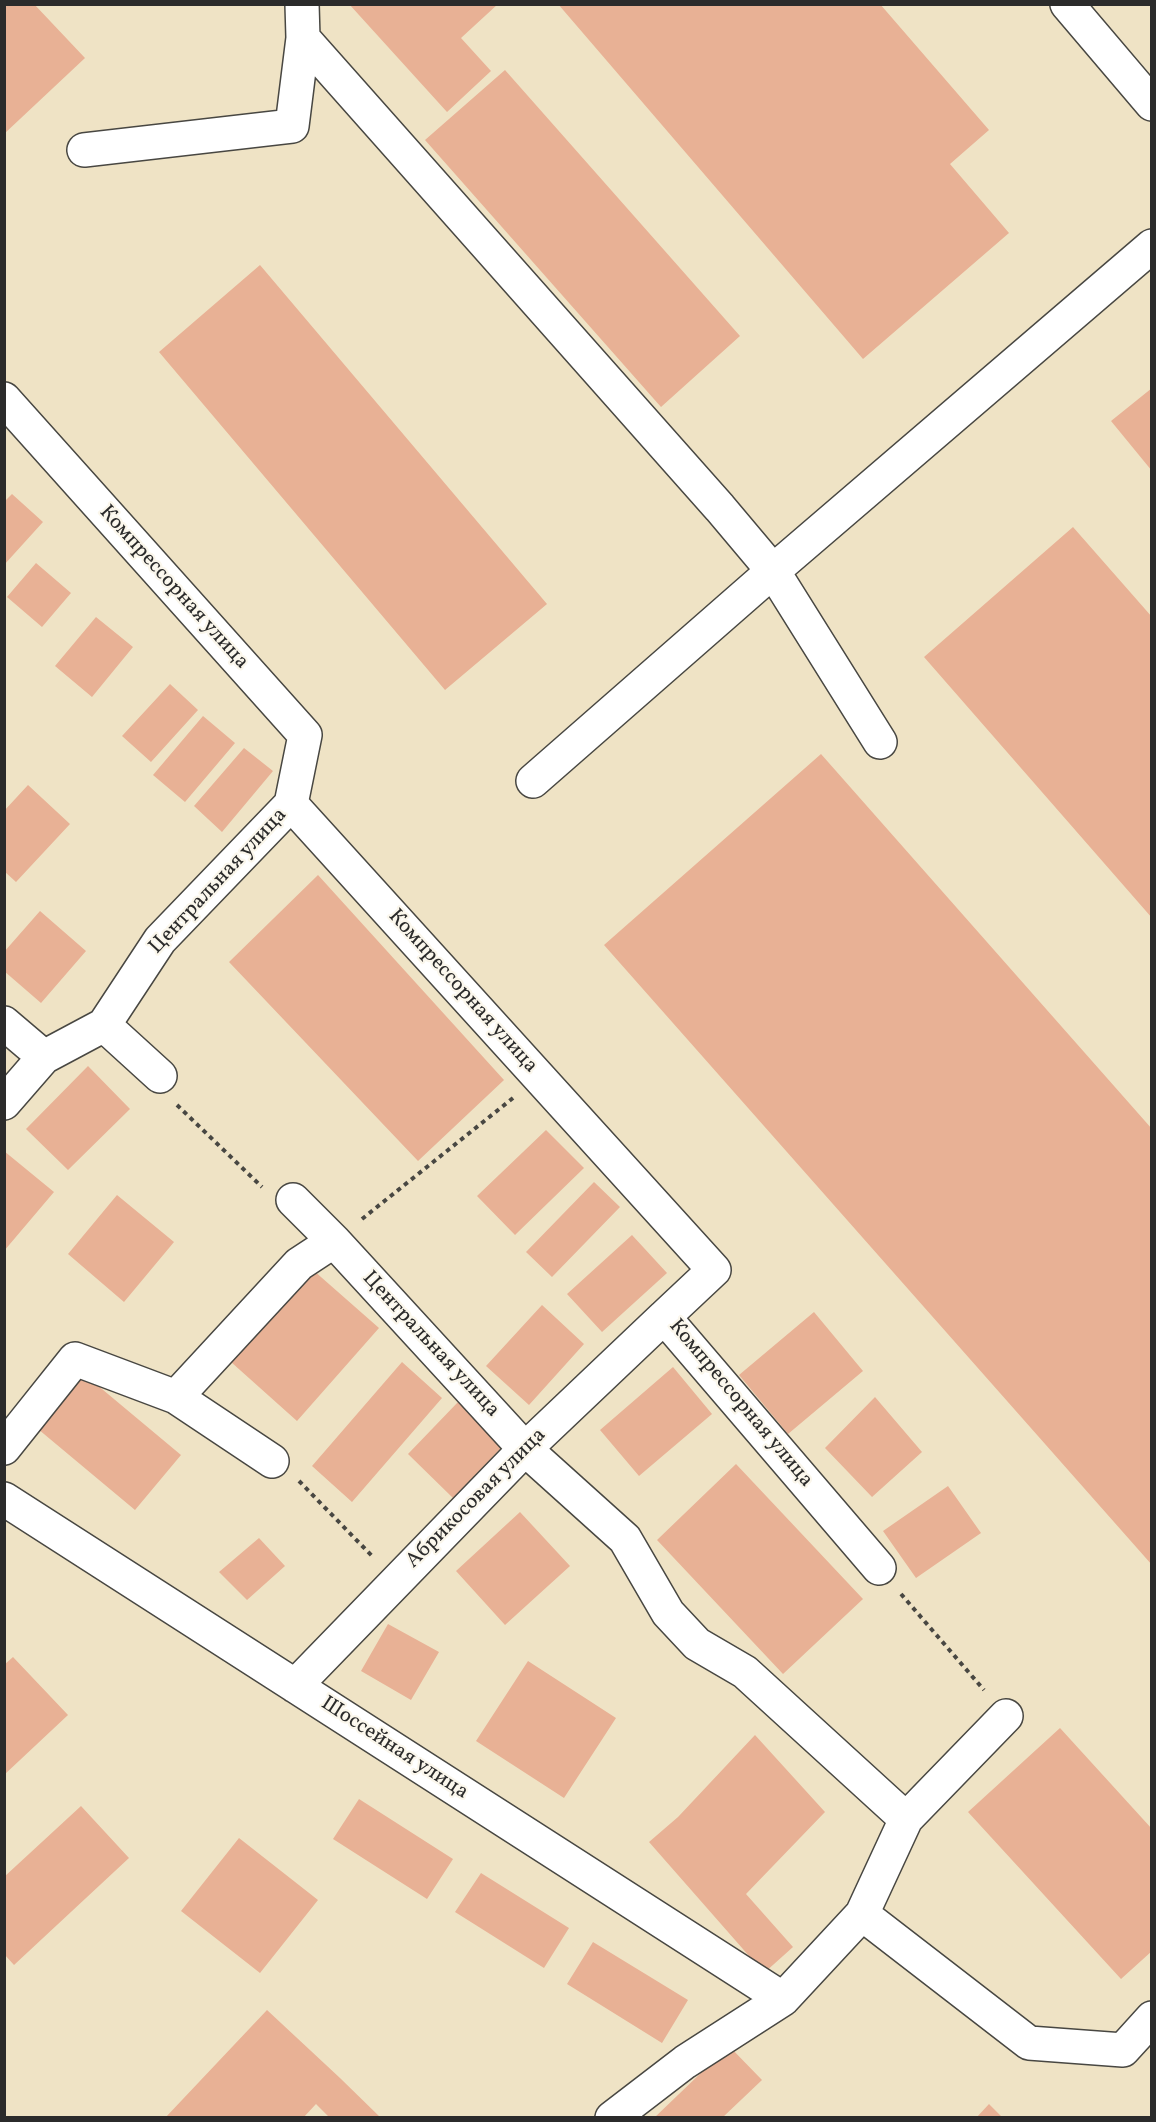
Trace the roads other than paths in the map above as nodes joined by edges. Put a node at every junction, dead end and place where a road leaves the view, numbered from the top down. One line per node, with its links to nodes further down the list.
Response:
1 (302, 4): 3 (street)
2 (1067, 4): 4 (street)
3 (303, 38): 5 (street); 8 (street)
4 (1152, 104)
5 (84, 150)
6 (1152, 246): 8 (street)
7 (4, 399): 11 (street, Компрессорная улица)
8 (772, 571): 9 (street); 10 (street)
9 (880, 742)
10 (533, 781)
11 (291, 804): 13 (street, Центральная улица); 19 (street, Компрессорная улица)
12 (4, 1023): 14 (street)
13 (104, 1025): 14 (street, Центральная улица); 15 (street)
14 (44, 1057): 16 (street, Центральная улица)
15 (160, 1077)
16 (4, 1103)
17 (293, 1200): 18 (street, Центральная улица)
18 (334, 1241): 20 (street); 22 (street, Центральная улица)
19 (664, 1317): 22 (street, Абрикосовая улица); 25 (street, Компрессорная улица)
20 (176, 1396): 21 (street); 23 (street)
21 (4, 1448)
22 (525, 1449): 26 (street, Абрикосовая улица); 28 (street, Центральная улица)
23 (272, 1461)
24 (4, 1499): 26 (street, Шоссейная улица)
25 (879, 1568)
26 (295, 1686): 30 (street, Шоссейная улица)
27 (1006, 1716): 28 (street)
28 (906, 1819): 29 (street)
29 (862, 1914): 30 (street); 31 (street)
30 (783, 1999): 32 (street)
31 (1152, 2018)
32 (612, 2118)

